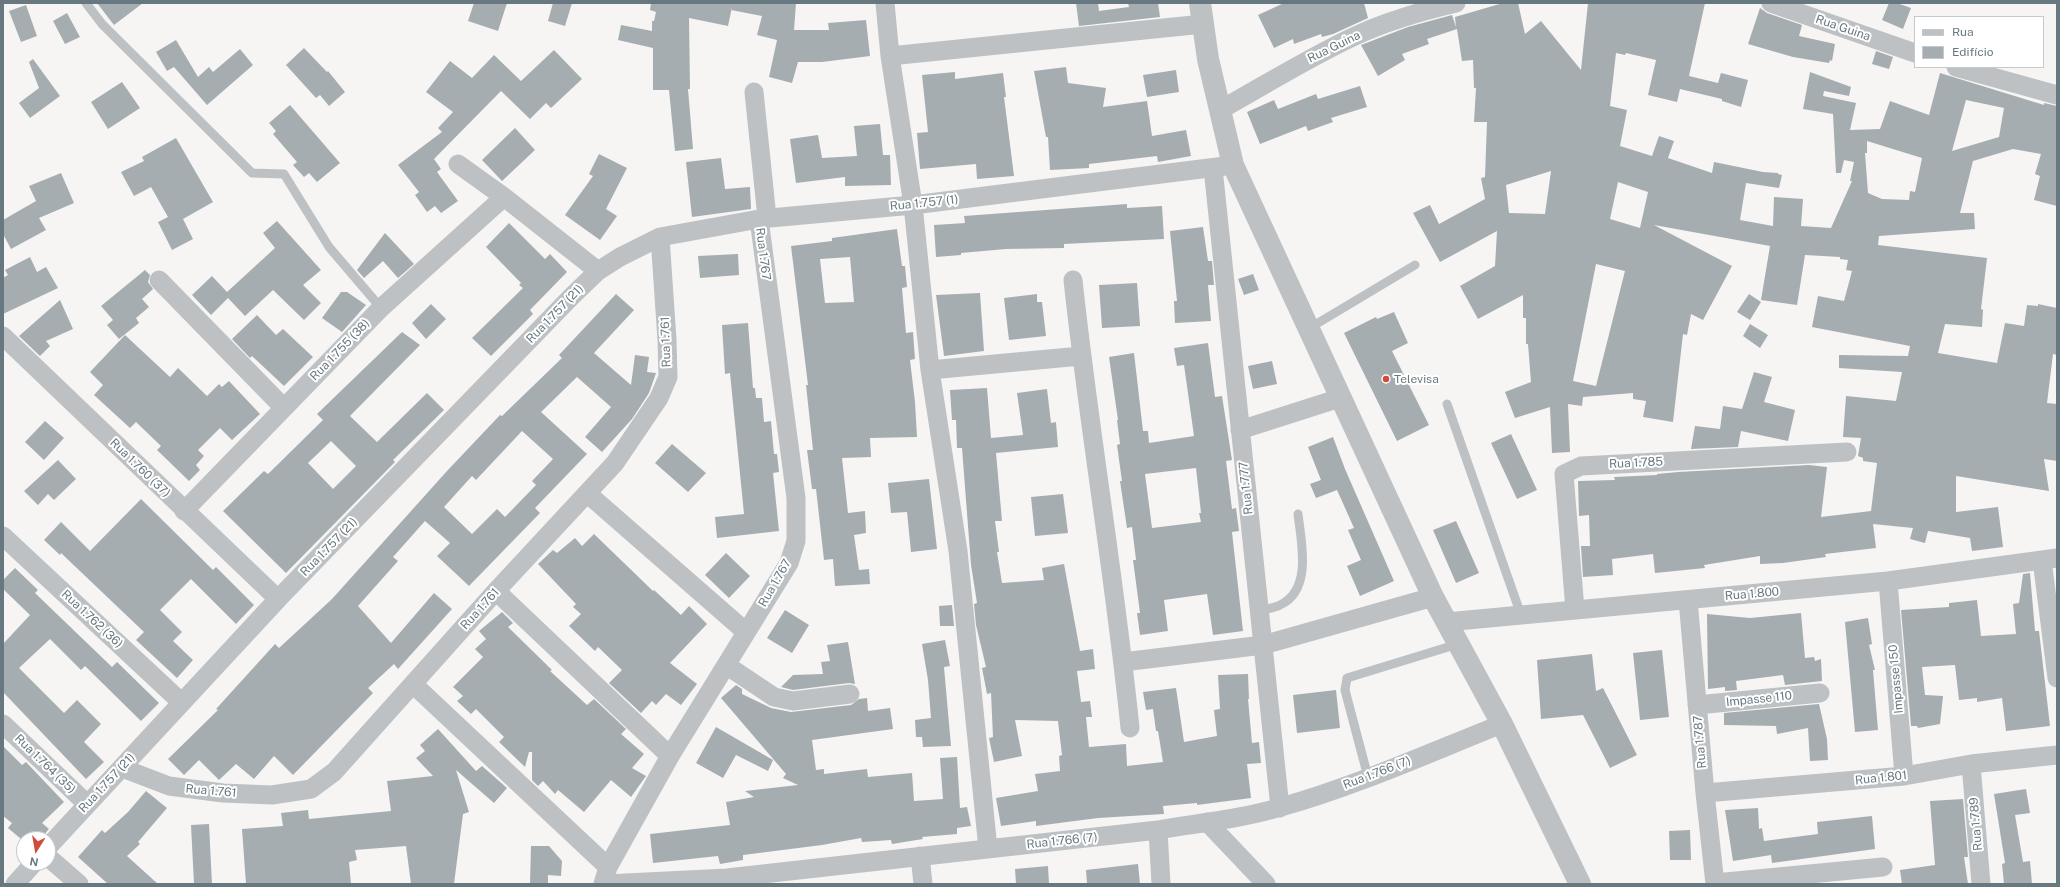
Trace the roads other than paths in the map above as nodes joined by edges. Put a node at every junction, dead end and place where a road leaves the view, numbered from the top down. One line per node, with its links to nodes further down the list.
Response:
1 (86, 3): 23 (lane)
2 (885, 3): 7 (street)
3 (1456, 3): 11 (street, Rua Guina)
4 (1772, 3): 6 (street, Rua Guina)
5 (1201, 13): 7 (street); 11 (street)
6 (1914, 53)
7 (890, 56): 15 (street)
8 (1960, 68): 10 (street)
9 (754, 92): 16 (street, Rua 1.767)
10 (2057, 95)
11 (1220, 110): 13 (street)
12 (458, 164): 14 (street)
13 (1223, 167): 15 (street, Rua 1.757 (1)); 24 (street); 31 (street, Rua 1.777)
14 (504, 197): 20 (street); 23 (street, Rua 1.755 (38))
15 (913, 205): 16 (street, Rua 1.757 (1)); 27 (street)
16 (763, 218): 17 (street, Rua 1.757 (1)); 47 (street, Rua 1.767)
17 (660, 237): 18 (street, Rua 1.757 (1)); 33 (street, Rua 1.761)
18 (620, 257): 20 (street, Rua 1.757 (21))
19 (1415, 265): 24 (lane)
20 (598, 271): 41 (street, Rua 1.757 (21))
21 (159, 280): 30 (street)
22 (1073, 280): 26 (street)
23 (381, 308): 30 (street, Rua 1.755 (38))
24 (1308, 329): 28 (street)
25 (3, 336): 34 (street, Rua 1.760 (37))
26 (1081, 356): 27 (street); 50 (street)
27 (930, 370): 73 (street)
28 (1340, 398): 31 (street); 40 (street)
29 (1447, 404): 45 (lane)
30 (284, 408): 34 (street, Rua 1.755 (38))
31 (1240, 430): 44 (street, Rua 1.777)
32 (1847, 452): 43 (street, Rua 1.785)
33 (588, 494): 39 (street, Rua 1.761); 47 (street)
34 (184, 511): 41 (street, Rua 1.760 (37))
35 (1298, 514): 44 (lane)
36 (3, 536): 56 (street, Rua 1.762 (36))
37 (2049, 559): 38 (street, Rua 1.800); 52 (street)
38 (1888, 581): 42 (street, Rua 1.800); 65 (street, Impasse 150)
39 (496, 592): 53 (street, Rua 1.761); 62 (street)
40 (1433, 597): 46 (street); 49 (street)
41 (278, 599): 56 (street, Rua 1.757 (21))
42 (1688, 600): 43 (street, Rua 1.800); 57 (street, Rua 1.787)
43 (1575, 610): 45 (street, Rua 1.800)
44 (1260, 611): 49 (street, Rua 1.777)
45 (1521, 615): 46 (street, Rua 1.800)
46 (1446, 622): 48 (street)
47 (746, 632): 51 (street, Rua 1.767)
48 (1458, 644): 59 (street); 66 (lane)
49 (1263, 645): 50 (street); 69 (street, Rua 1.777)
50 (1124, 662): 60 (street)
51 (726, 665): 55 (street); 62 (street, Rua 1.767)
52 (2057, 678)
53 (413, 684): 64 (street, Rua 1.761); 78 (street)
54 (1820, 693): 57 (street, Impasse 110)
55 (850, 694)
56 (181, 702): 64 (street, Rua 1.757 (21))
57 (1697, 705): 67 (street, Rua 1.787)
58 (3, 724): 68 (street, Rua 1.764 (35))
59 (1502, 724): 66 (street, Rua 1.766 (7)); 84 (street)
60 (1130, 728)
61 (2057, 755): 63 (street, Rua 1.801)
62 (670, 756): 78 (street, Rua 1.767)
63 (1971, 764): 65 (street, Rua 1.801); 86 (street, Rua 1.789)
64 (122, 768): 68 (street, Rua 1.757 (21))
65 (1904, 776): 67 (street, Rua 1.801)
66 (1368, 777): 69 (street, Rua 1.766 (7))
67 (1704, 793): 85 (street, Rua 1.787)
68 (87, 804): 72 (street, Rua 1.757 (21))
69 (1280, 808): 70 (street, Rua 1.766 (7))
70 (1207, 822): 71 (street, Rua 1.766 (7)); 83 (street)
71 (1158, 830): 73 (street, Rua 1.766 (7)); 82 (street)
72 (56, 838)
73 (988, 849): 74 (street, Rua 1.766 (7))
74 (920, 856): 78 (street, Rua 1.766 (7)); 81 (street)
75 (56, 864): 80 (street)
76 (1883, 867): 85 (street)
77 (27, 871): 79 (street)
78 (606, 878)
79 (15, 884)
80 (79, 884)
81 (923, 884)
82 (1161, 884)
83 (1266, 884)
84 (1580, 884)
85 (1715, 884)
86 (1981, 884)

